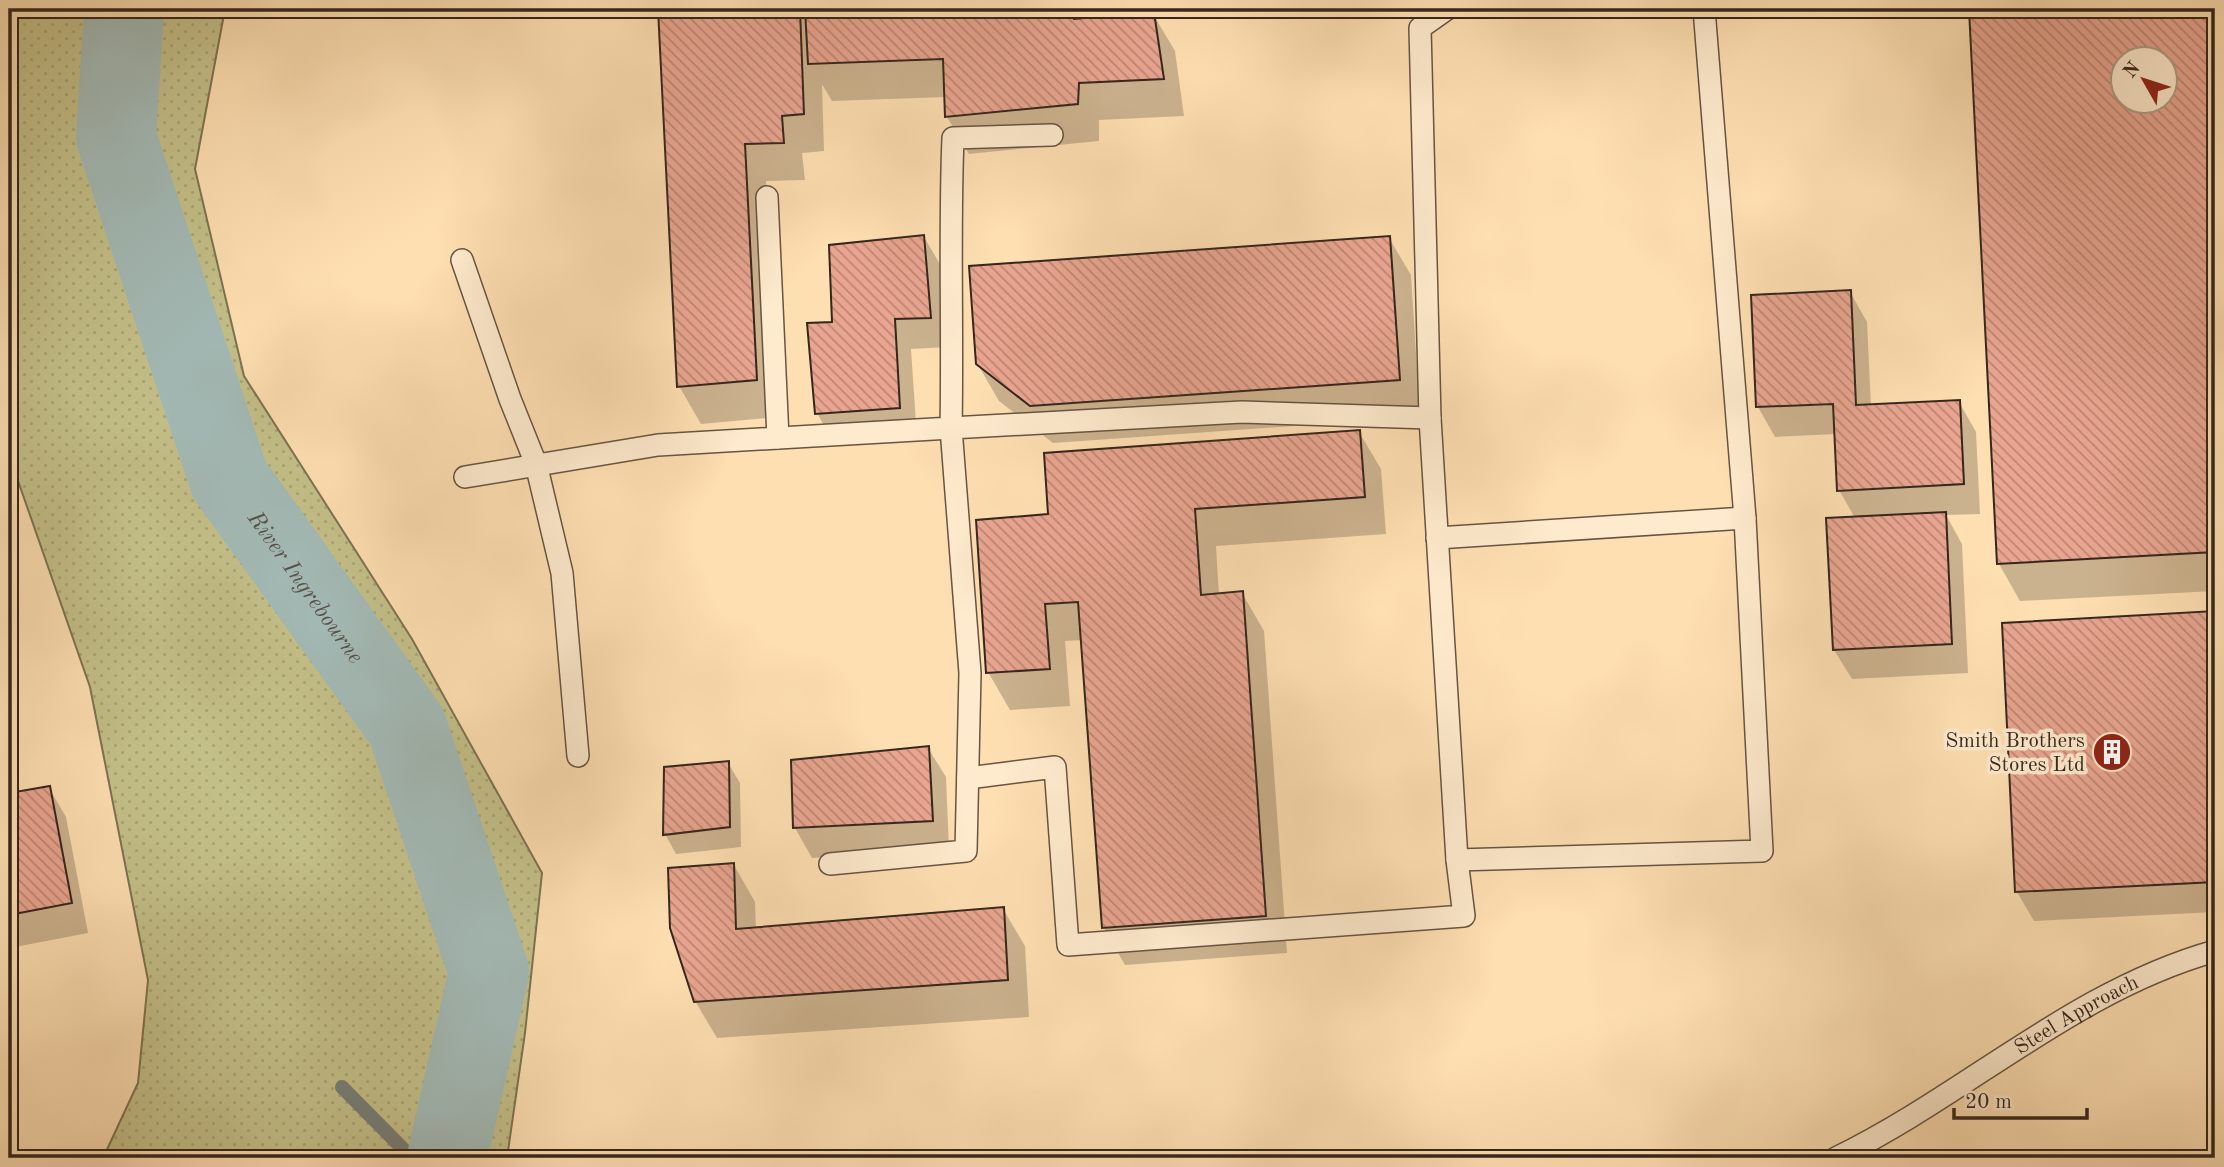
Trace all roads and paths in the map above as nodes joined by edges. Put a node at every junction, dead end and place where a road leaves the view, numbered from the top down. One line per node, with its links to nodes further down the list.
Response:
1 (1447, 9): 6 (lane)
2 (1704, 9): 11 (lane)
3 (1052, 135): 7 (lane)
4 (766, 197): 8 (lane)
5 (462, 260): 9 (lane)
6 (1430, 418): 7 (lane); 12 (lane)
7 (951, 428): 8 (lane); 14 (lane)
8 (778, 438): 9 (lane)
9 (536, 464): 10 (lane); 13 (lane)
10 (466, 477)
11 (1745, 517): 12 (lane); 15 (lane)
12 (1437, 537): 15 (lane)
13 (578, 756)
14 (968, 778): 15 (lane); 16 (lane)
15 (1457, 860)
16 (830, 864)
17 (2215, 951): 18 (lane, Steel Approach)
18 (1836, 1158)

